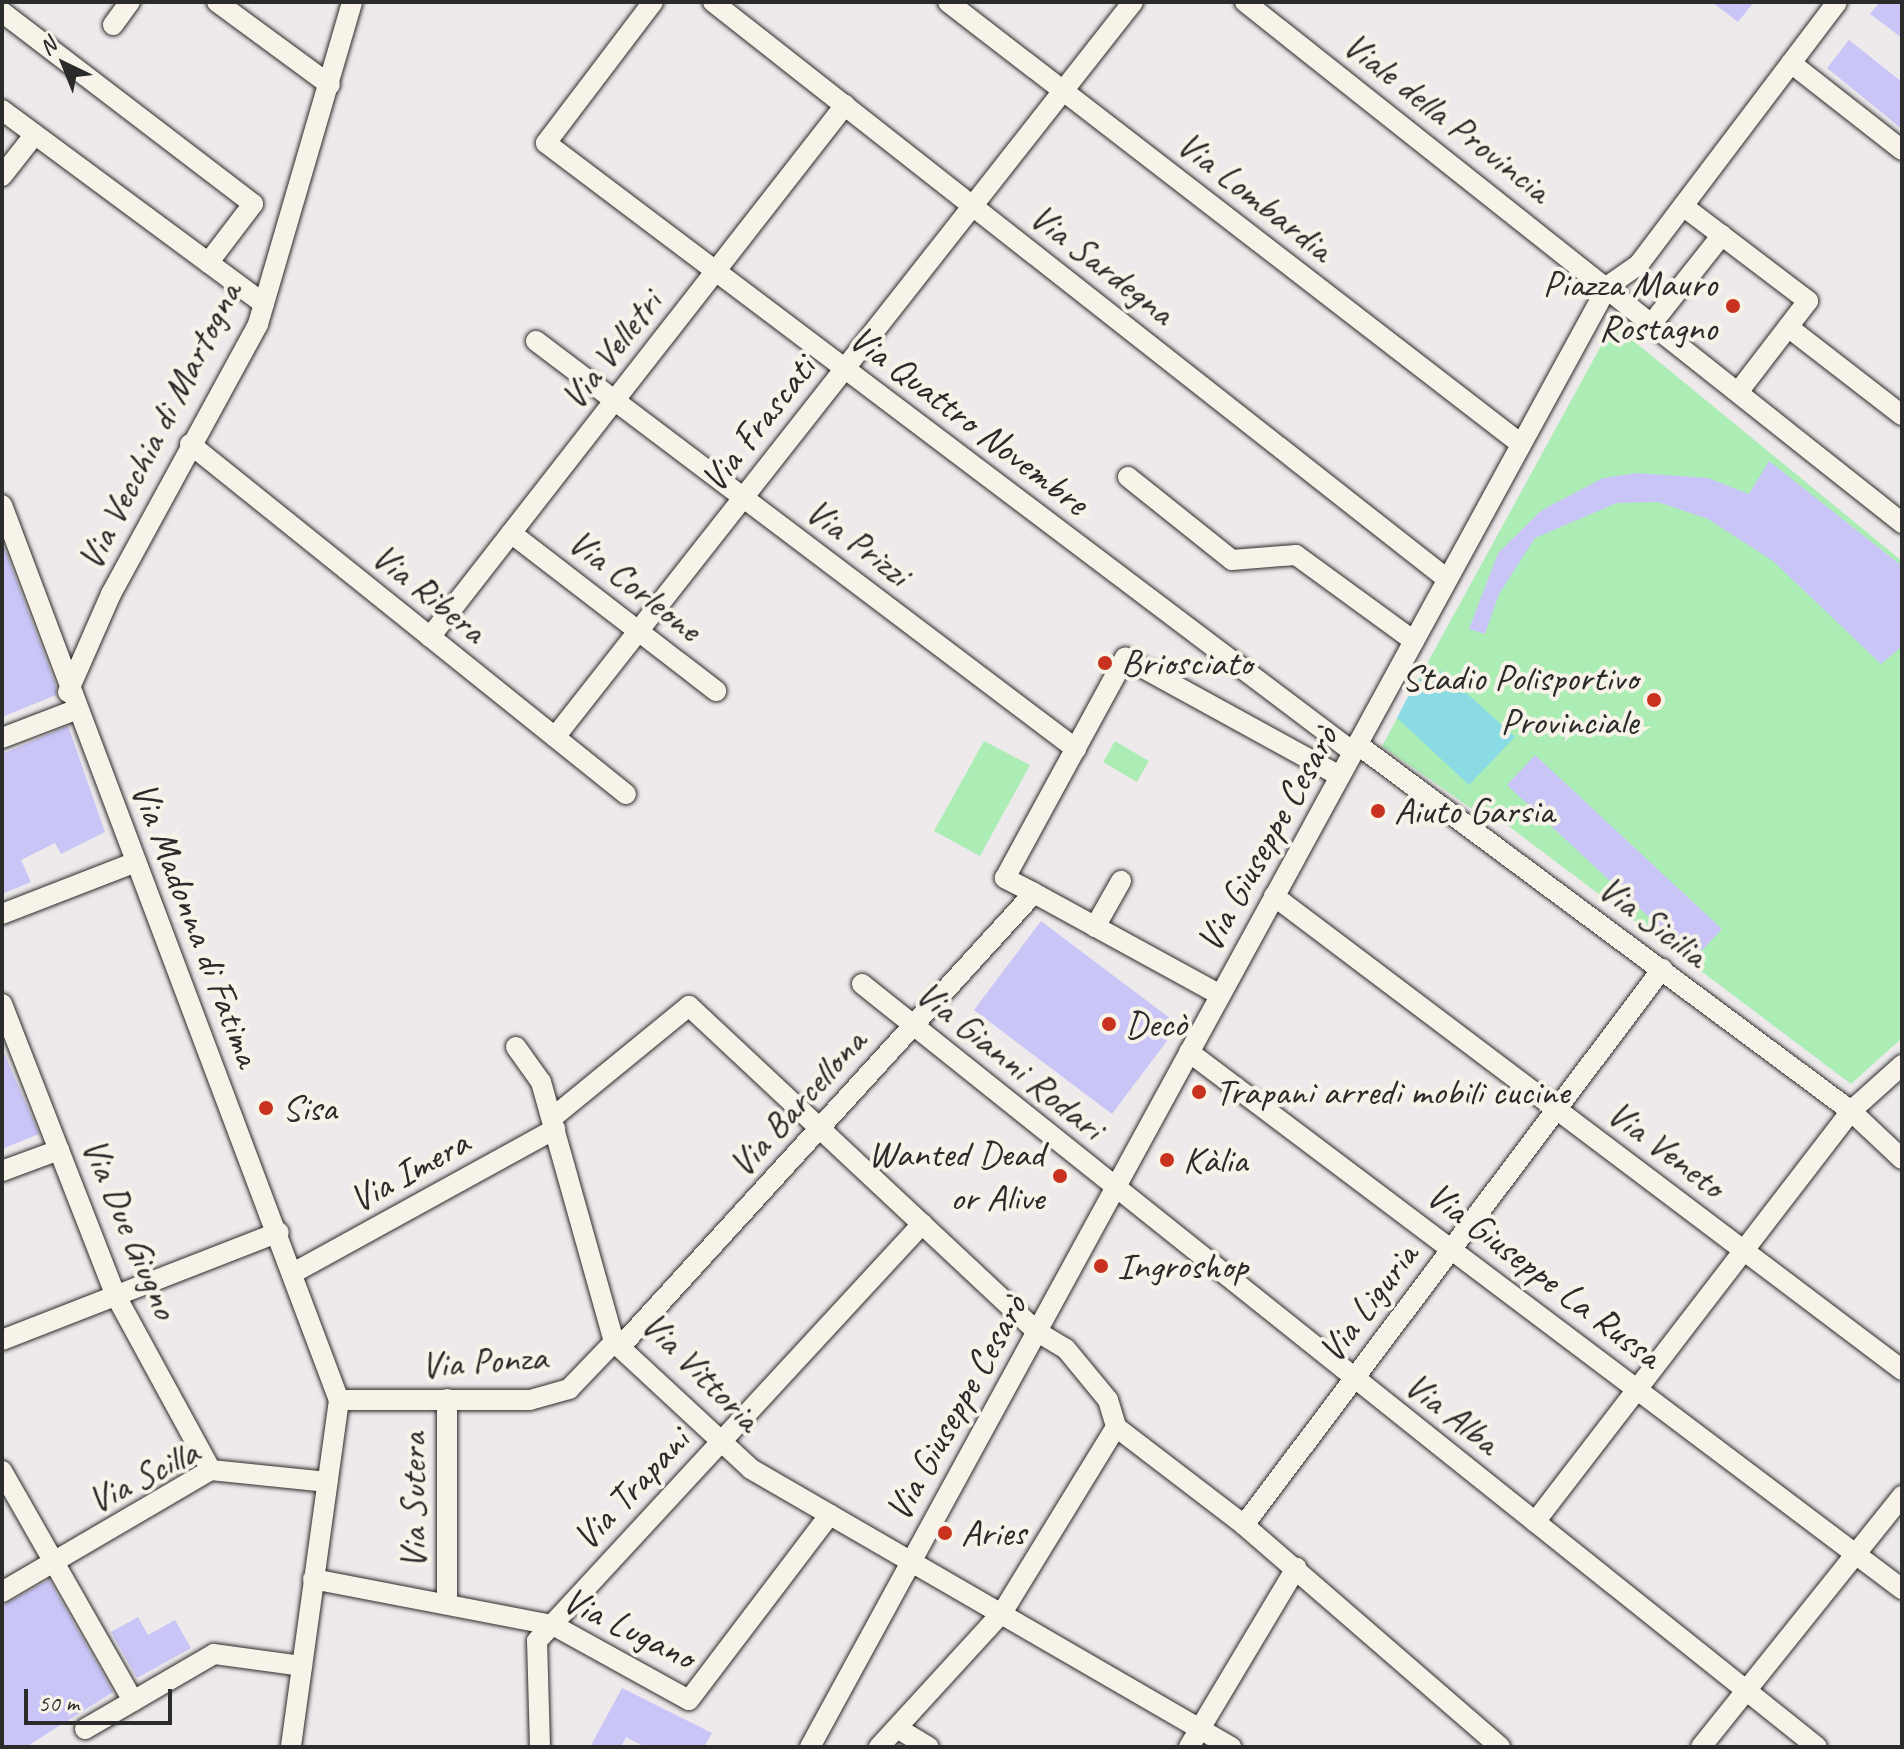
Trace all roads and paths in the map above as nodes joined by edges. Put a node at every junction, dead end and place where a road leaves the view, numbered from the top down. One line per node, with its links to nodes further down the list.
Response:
1 (130, 2): 11 (street)
2 (217, 2): 13 (street)
3 (352, 2): 13 (street, Via Vecchia di Martogna)
4 (653, 2): 24 (street, Via Quattro Novembre)
5 (713, 2): 15 (street, Via Sardegna)
6 (948, 2): 14 (street, Via Lombardia)
7 (1133, 2): 14 (street, Via Frascati)
8 (1245, 2): 25 (street, Viale della Provincia)
9 (1837, 2): 12 (street, Via Giuseppe Cesarò)
10 (2, 12): 23 (street)
11 (113, 25)
12 (1791, 63): 18 (street); 21 (street, Via Giuseppe Cesarò)
13 (330, 85): 26 (street, Via Vecchia di Martogna)
14 (1063, 91): 20 (street, Via Frascati); 35 (street, Via Lombardia)
15 (845, 105): 20 (street, Via Sardegna); 24 (street, Via Velletri)
16 (2, 110): 17 (street)
17 (35, 134): 19 (street); 23 (street)
18 (1902, 150)
19 (2, 176)
20 (973, 206): 30 (street, Via Frascati); 41 (street, Via Sardegna)
21 (1683, 206): 22 (street); 25 (street, Via Giuseppe Cesarò)
22 (1722, 235): 27 (street); 28 (street)
23 (208, 263): 26 (street)
24 (715, 272): 30 (street, Via Quattro Novembre); 32 (street, Via Velletri)
25 (1608, 286): 27 (street, Viale della Provincia); 35 (street, Via Giuseppe Cesarò)
26 (264, 304): 34 (street, Via Vecchia di Martogna)
27 (1653, 322): 31 (street, Viale della Provincia)
28 (1788, 327): 31 (street); 33 (street)
29 (536, 341): 32 (street, Via Prizzi)
30 (844, 369): 37 (street, Via Frascati); 50 (street, Via Quattro Novembre)
31 (1739, 391): 39 (street, Viale della Provincia)
32 (615, 400): 37 (street, Via Prizzi); 40 (street, Via Velletri)
33 (1902, 415)
34 (190, 444): 43 (street, Via Ribera); 46 (street, Via Vecchia di Martogna)
35 (1521, 444): 41 (street, Via Giuseppe Cesarò)
36 (1128, 477): 44 (street)
37 (743, 498): 42 (street, Via Frascati); 49 (street, Via Prizzi)
38 (2, 505): 46 (street, Via Madonna di Fatima)
39 (1902, 523)
40 (511, 533): 42 (street, Via Corleone); 43 (street, Via Velletri)
41 (1447, 579): 44 (street, Via Giuseppe Cesarò)
42 (639, 631): 45 (street, Via Corleone); 47 (street, Via Frascati)
43 (430, 637): 47 (street, Via Ribera)
44 (1414, 641): 50 (street, Via Giuseppe Cesarò)
45 (716, 691)
46 (72, 701): 48 (street); 53 (street, Via Madonna di Fatima)
47 (555, 737): 52 (street, Via Ribera)
48 (2, 738)
49 (1068, 744): 51 (street); 56 (street)
50 (1355, 748): 51 (street, Via Giuseppe Cesarò); 59 (street, Via Sicilia)
51 (1340, 776): 55 (street, Via Giuseppe Cesarò)
52 (626, 794)
53 (136, 862): 57 (street); 76 (street, Via Madonna di Fatima)
54 (1121, 881): 58 (street)
55 (1274, 896): 61 (street, Via Giuseppe Cesarò); 67 (street, Via Veneto)
56 (1029, 899): 58 (street); 63 (street, Via Barcellona)
57 (2, 914)
58 (1095, 927): 61 (street)
59 (1662, 969): 67 (street, Via Liguria); 68 (street, Via Sicilia)
60 (862, 984): 63 (street, Via Gianni Rodari)
61 (1220, 995): 65 (street, Via Giuseppe Cesarò)
62 (2, 1004): 71 (street, Via Due Giugno)
63 (914, 1025): 70 (street, Via Barcellona); 74 (street, Via Gianni Rodari)
64 (516, 1047): 69 (street, Via Vittoria)
65 (1189, 1052): 74 (street, Via Giuseppe Cesarò); 77 (street, Via Giuseppe La Russa)
66 (1902, 1065): 68 (street)
67 (1557, 1109): 77 (street, Via Liguria); 78 (street, Via Veneto)
68 (1851, 1111): 72 (street, Via Sicilia); 78 (street)
69 (553, 1123): 70 (street, Via Imera); 79 (street, Via Imera); 83 (street, Via Vittoria)
70 (820, 1128): 75 (street); 83 (street, Via Barcellona)
71 (59, 1150): 73 (street); 80 (street, Via Due Giugno)
72 (1902, 1159)
73 (2, 1171)
74 (1114, 1189): 81 (street, Via Giuseppe Cesarò); 85 (street, Via Alba)
75 (922, 1224): 81 (street); 90 (street, Via Trapani)
76 (279, 1232): 79 (street, Via Madonna di Fatima); 80 (street)
77 (1451, 1249): 85 (street, Via Liguria); 86 (street, Via Giuseppe La Russa)
78 (1743, 1250): 84 (street, Via Veneto); 86 (street)
79 (295, 1272): 88 (street, Via Madonna di Fatima)
80 (116, 1296): 82 (street); 91 (street, Via Due Giugno)
81 (1036, 1331): 89 (street); 99 (street, Via Giuseppe Cesarò)
82 (2, 1340)
83 (617, 1345): 87 (street, Via Ponza); 90 (street, Via Vittoria)
84 (1902, 1370)
85 (1354, 1379): 96 (street, Via Alba); 97 (street, Via Liguria)
86 (1637, 1388): 96 (street); 98 (street, Via Giuseppe La Russa)
87 (447, 1399): 88 (street, Via Ponza); 105 (street, Via Sutera)
88 (339, 1400): 93 (street, Via Madonna di Fatima)
89 (1116, 1427): 97 (street); 106 (street)
90 (722, 1441): 95 (street, Via Vittoria); 107 (street, Via Trapani)
91 (211, 1470): 93 (street, Via Scilla); 100 (street, Via Scilla)
92 (2, 1471): 100 (street)
93 (327, 1482): 102 (street, Via Madonna di Fatima)
94 (1902, 1496): 98 (street)
95 (830, 1514): 99 (street, Via Vittoria); 107 (street, Via Lugano)
96 (1535, 1522): 109 (street, Via Alba)
97 (1244, 1525): 101 (street)
98 (1857, 1553): 103 (street, Via Giuseppe La Russa); 109 (street)
99 (912, 1559): 106 (street, Via Vittoria); 116 (street, Via Giuseppe Cesarò)
100 (52, 1563): 104 (street, Via Scilla); 110 (street)
101 (1296, 1568): 111 (street); 121 (street)
102 (313, 1579): 105 (street, Via Lugano); 108 (street, Via Madonna di Fatima)
103 (1902, 1589)
104 (2, 1592)
105 (447, 1603): 107 (street, Via Lugano)
106 (1002, 1613): 111 (street, Via Vittoria); 112 (street)
107 (553, 1625): 115 (street, Via Trapani)
108 (302, 1666): 110 (street); 114 (street, Via Madonna di Fatima)
109 (1748, 1690): 122 (street); 123 (street, Via Alba)
110 (133, 1701): 113 (street)
111 (1198, 1723): 119 (street); 120 (street, Via Vittoria)
112 (897, 1728): 117 (street); 118 (street)
113 (85, 1729)
114 (291, 1747)
115 (540, 1747)
116 (810, 1747)
117 (879, 1747)
118 (929, 1747)
119 (1189, 1747)
120 (1231, 1747)
121 (1500, 1747)
122 (1701, 1747)
123 (1817, 1747)

